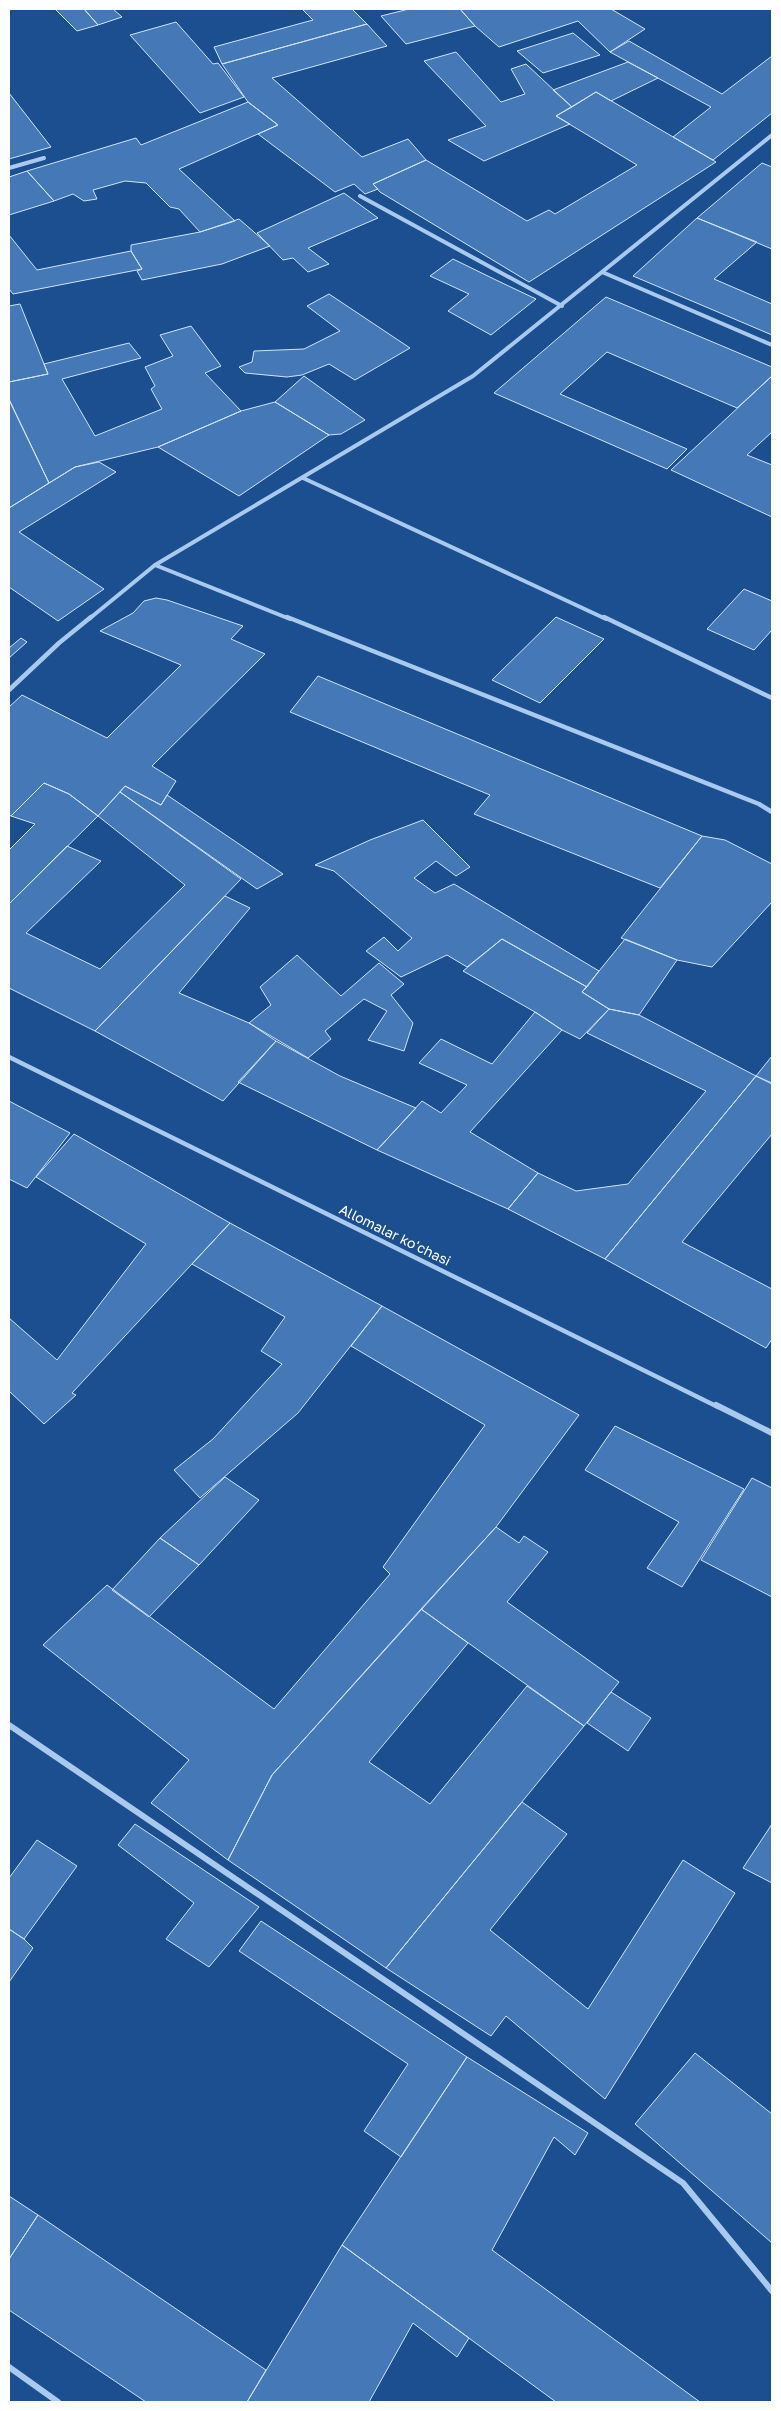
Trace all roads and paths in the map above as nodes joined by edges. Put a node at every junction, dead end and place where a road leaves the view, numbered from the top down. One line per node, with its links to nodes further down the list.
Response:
1 (772, 135): 5 (street)
2 (44, 158): 3 (street)
3 (9, 168)
4 (360, 196): 6 (street)
5 (602, 272): 6 (street); 7 (street)
6 (562, 306): 8 (street)
7 (772, 345)
8 (302, 478): 9 (street); 11 (street)
9 (156, 565): 10 (street); 12 (street)
10 (9, 690)
11 (772, 698)
12 (772, 812)
13 (9, 1057): 14 (street, Allomalar ko'chasi)
14 (772, 1433)
15 (9, 1725): 16 (street)
16 (772, 2291)
17 (9, 2367): 18 (street)
18 (58, 2402)

